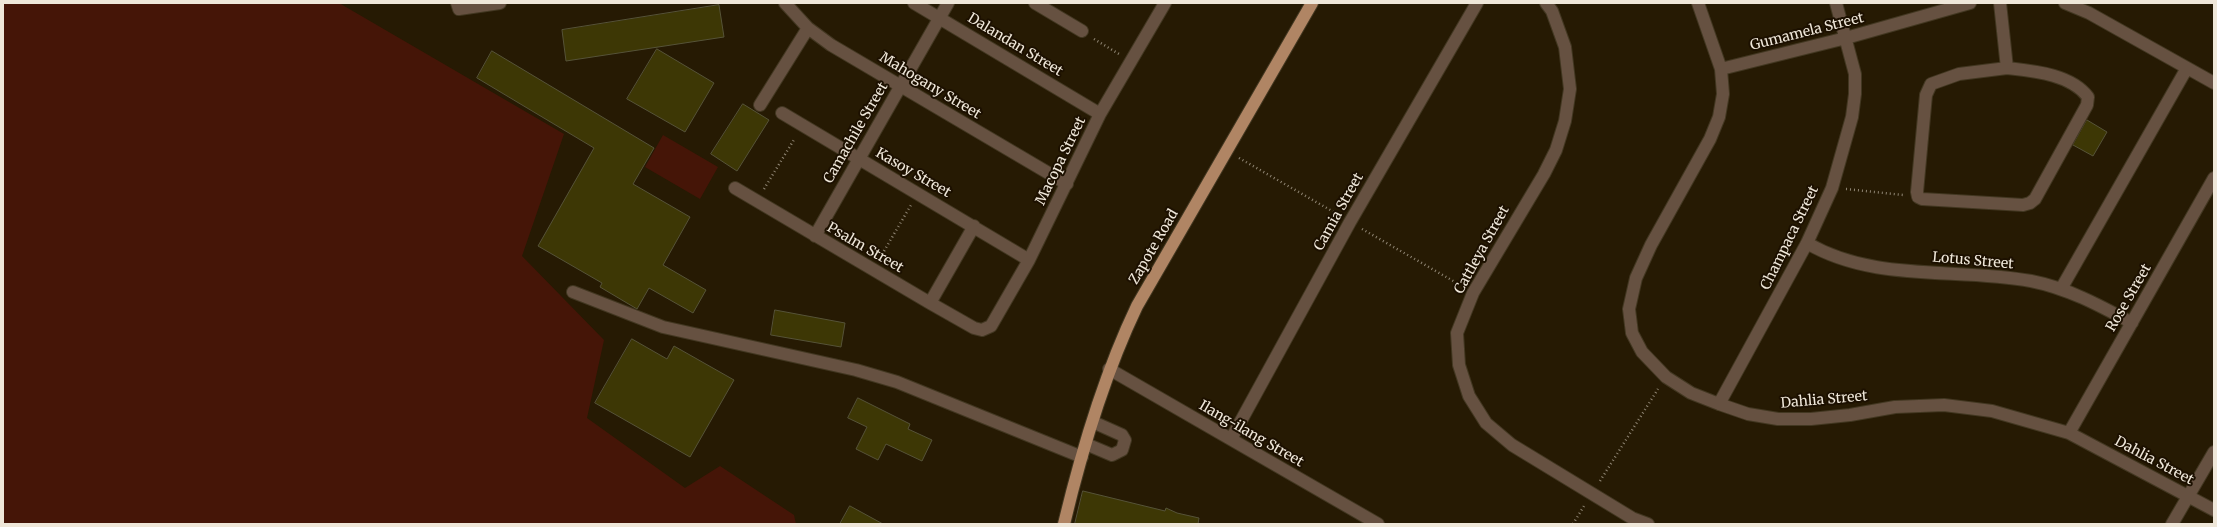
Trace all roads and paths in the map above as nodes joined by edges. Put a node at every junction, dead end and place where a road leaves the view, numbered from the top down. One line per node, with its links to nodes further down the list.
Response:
1 (500, 3): 15 (street)
2 (785, 3): 17 (street, Mahogany Street)
3 (914, 3): 16 (street, Dalandan Street)
4 (948, 3): 16 (street, Camachile Street)
5 (1035, 3): 18 (street)
6 (1165, 3): 20 (street, Macopa Street)
7 (1312, 3): 48 (main road, Zapote Road)
8 (1477, 3): 53 (street, Camia Street)
9 (1546, 3): 57 (street, Cattleya Street)
10 (1698, 3): 23 (street, Dahlia Street)
11 (1836, 3): 19 (street, Champaca Street)
12 (1970, 3): 19 (street, Gumamela Street)
13 (2000, 3): 21 (street)
14 (2065, 3): 22 (street)
15 (458, 6)
16 (939, 18): 25 (street, Camachile Street); 28 (street, Dalandan Street)
17 (808, 28): 25 (street, Mahogany Street); 26 (street)
18 (1082, 31): 20 (path)
19 (1846, 38): 23 (street, Gumamela Street); 40 (street, Champaca Street)
20 (1130, 61): 28 (street, Macopa Street)
21 (2007, 68): 36 (street); 36 (street)
22 (2187, 68): 24 (street); 43 (street)
23 (1721, 69): 49 (street, Dahlia Street)
24 (2214, 83)
25 (900, 87): 30 (street, Camachile Street); 32 (street, Mahogany Street)
26 (760, 105)
27 (782, 113): 29 (street, Kasoy Street)
28 (1100, 114): 32 (street, Macopa Street)
29 (803, 126): 30 (street, Kasoy Street); 37 (path)
30 (857, 158): 35 (street, Kasoy Street); 39 (street, Camachile Street)
31 (2214, 178): 46 (street, Rose Street)
32 (1068, 184): 41 (street, Macopa Street)
33 (735, 188): 37 (street, Psalm Street)
34 (1844, 189): 36 (path)
35 (918, 193): 38 (street, Kasoy Street); 42 (path)
36 (1918, 197)
37 (757, 201): 39 (street, Psalm Street)
38 (974, 226): 41 (street, Kasoy Street); 45 (street)
39 (815, 236): 42 (street, Psalm Street)
40 (1808, 243): 43 (street, Lotus Street); 50 (street, Champaca Street)
41 (1029, 260): 47 (street, Macopa Street)
42 (873, 268): 45 (street, Psalm Street)
43 (2061, 289): 46 (street, Lotus Street)
44 (573, 292): 56 (street)
45 (930, 303): 47 (street, Psalm Street)
46 (2132, 323): 52 (street, Rose Street)
47 (982, 330)
48 (1109, 369): 51 (main road, Zapote Road); 53 (street, Ilang-ilang Street)
49 (1666, 377): 50 (street, Dahlia Street); 57 (path)
50 (1719, 404): 52 (street, Dahlia Street)
51 (1093, 422): 54 (main road, Zapote Road); 54 (street)
52 (2069, 433): 58 (street, Dahlia Street)
53 (1231, 439): 61 (street, Ilang-ilang Street)
54 (1086, 444): 56 (main road, Zapote Road)
55 (2214, 452): 58 (street)
56 (1082, 456): 60 (main road, Zapote Road)
57 (1592, 494): 62 (path); 63 (street, Cattleya Street)
58 (2188, 497): 59 (street, Dahlia Street); 64 (street)
59 (2214, 510)
60 (1064, 524)
61 (1378, 524)
62 (1573, 524)
63 (1648, 524)
64 (2172, 524)

